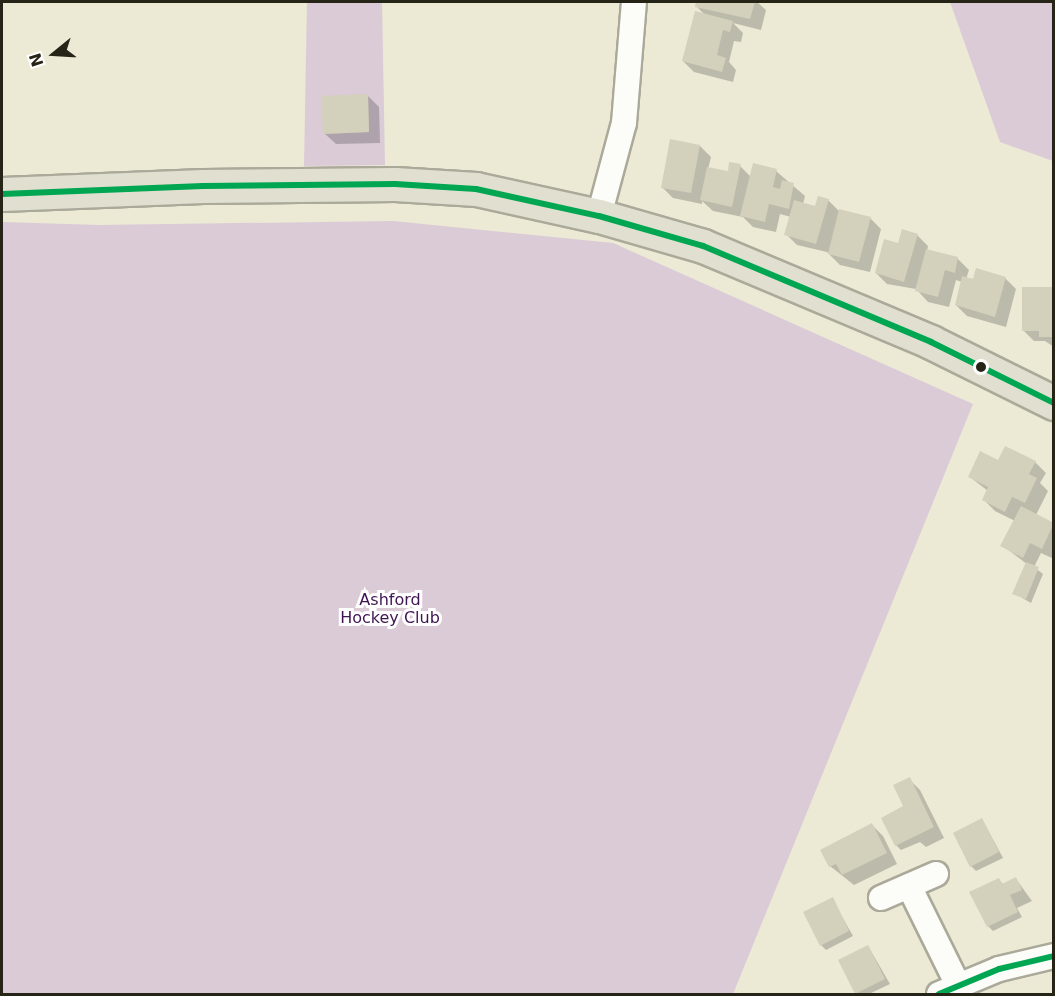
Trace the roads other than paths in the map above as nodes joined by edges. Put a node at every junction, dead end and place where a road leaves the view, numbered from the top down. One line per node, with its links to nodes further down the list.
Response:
1 (634, 2): 3 (street)
2 (2, 194): 3 (highway)
3 (599, 216): 4 (highway)
4 (1053, 403)
5 (936, 874): 6 (street)
6 (909, 886): 7 (street); 9 (street)
7 (881, 898)
8 (1053, 956): 9 (street)
9 (949, 990)

